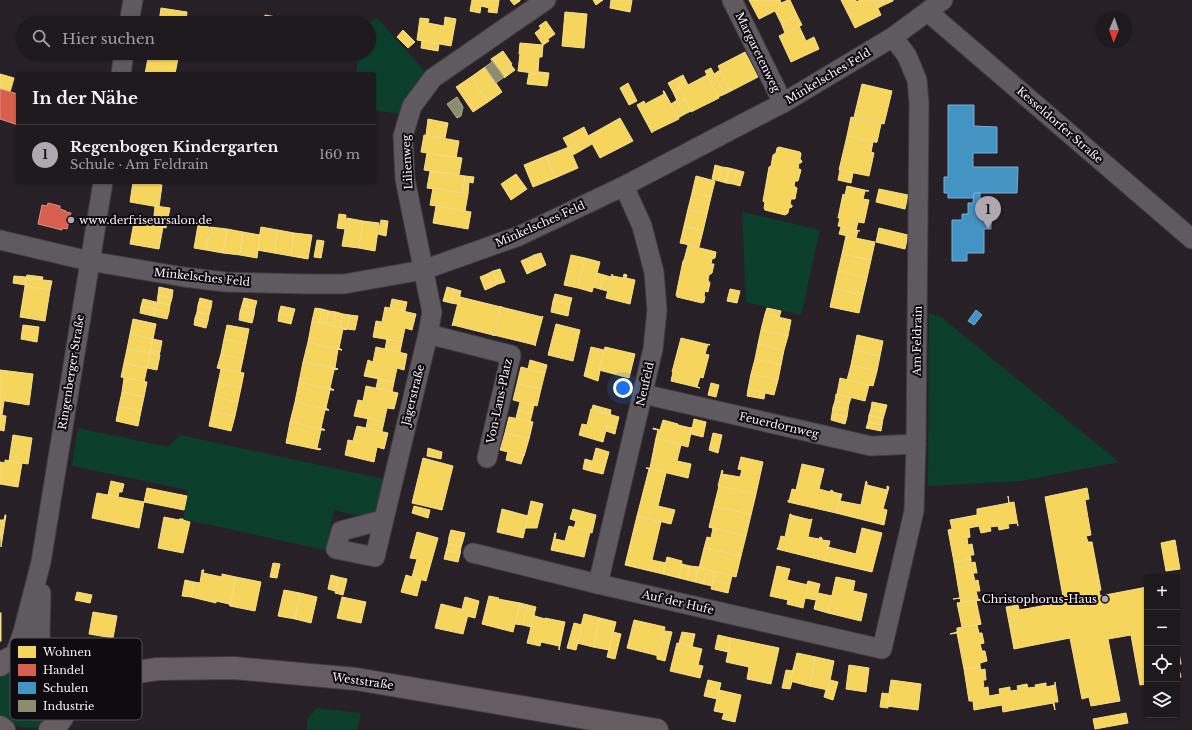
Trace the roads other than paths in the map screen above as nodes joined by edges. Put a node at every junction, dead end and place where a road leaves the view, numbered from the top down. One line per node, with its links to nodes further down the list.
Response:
1 (133, 0): 6 (street)
2 (546, 0): 16 (street, Lilienweg)
3 (732, 0): 10 (street, Margaretenweg)
4 (943, 0): 5 (street, Minkelsches Feld)
5 (928, 12): 7 (street, Minkelsches Feld); 13 (street, Kesseldorfer Straße)
6 (130, 16)
7 (893, 37): 10 (street, Minkelsches Feld); 19 (street, Am Feldrain)
8 (123, 60): 9 (street)
9 (121, 72)
10 (783, 103): 12 (street, Minkelsches Feld)
11 (103, 184): 15 (street, Ringenberger Straße)
12 (624, 186): 16 (street, Minkelsches Feld); 18 (street, Neufeld)
13 (1192, 239)
14 (0, 240): 15 (street, Minkelsches Feld)
15 (89, 261): 16 (street, Minkelsches Feld); 23 (street, Ringenberger Straße)
16 (423, 270): 17 (street, Jägerstraße)
17 (428, 334): 20 (street, Von-Lans-Platz); 21 (street, Jägerstraße)
18 (643, 394): 19 (street, Feuerdornweg); 24 (street, Neufeld)
19 (916, 444): 27 (street, Am Feldrain)
20 (486, 458)
21 (383, 520)
22 (473, 553): 24 (street, Auf der Hufe)
23 (41, 562): 25 (street, Ringenberger Straße); 26 (street, Ringenberger Straße)
24 (598, 584): 27 (street, Auf der Hufe)
25 (20, 638)
26 (40, 638)
27 (882, 649)
28 (142, 671): 33 (main road, Weststraße)
29 (61, 720): 32 (main road)
30 (0, 727): 31 (main road)
31 (4, 730)
32 (50, 730)
33 (657, 730)

